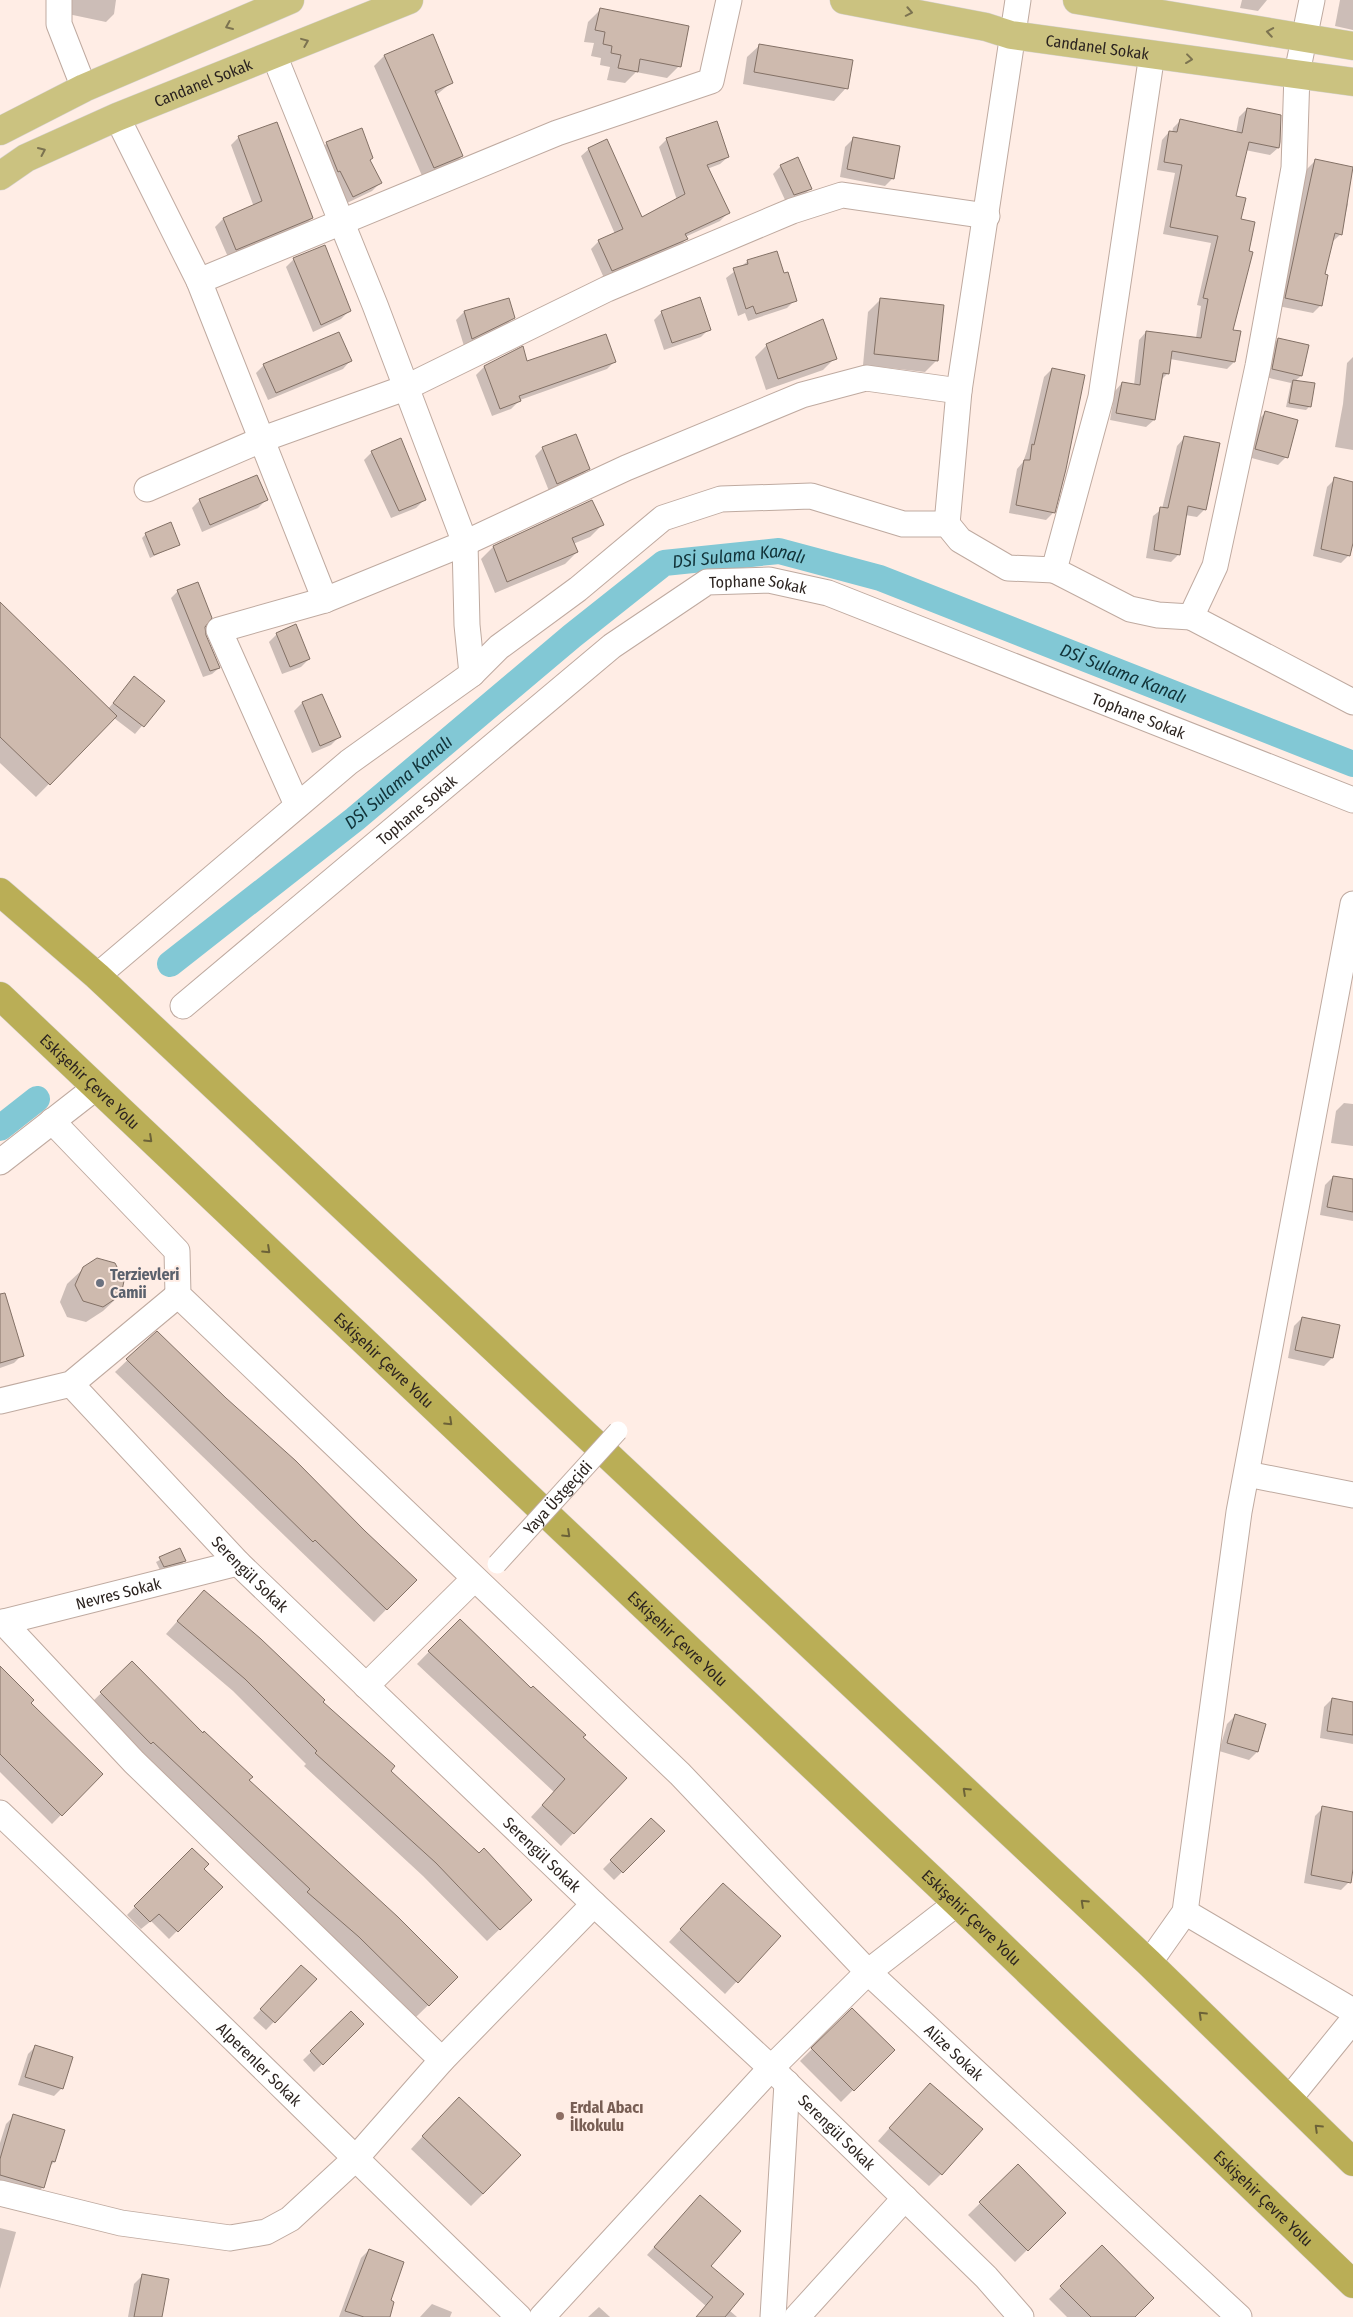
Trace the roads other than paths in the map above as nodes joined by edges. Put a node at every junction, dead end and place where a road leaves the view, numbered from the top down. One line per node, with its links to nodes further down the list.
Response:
1 (59, 0): 18 (street)
2 (290, 0): 9 (main road)
3 (409, 0): 15 (main road, Candanel Sokak, one-way to 3)
4 (729, 0): 23 (street)
5 (844, 0): 11 (main road, Candanel Sokak, one-way to 11)
6 (1018, 0): 11 (street)
7 (1077, 0): 10 (main road)
8 (1312, 0): 12 (street)
9 (253, 7): 18 (main road, one-way to 18)
10 (1162, 7): 12 (main road, one-way to 10)
11 (1011, 35): 14 (main road, Candanel Sokak); 22 (street)
12 (1304, 38): 13 (main road); 16 (street)
13 (1353, 46)
14 (1152, 54): 16 (main road, Candanel Sokak, one-way to 16); 31 (street)
15 (274, 55): 19 (main road, Candanel Sokak); 23 (street)
16 (1297, 73): 17 (main road, Candanel Sokak); 33 (street)
17 (1353, 82)
18 (84, 88): 20 (main road)
19 (117, 117): 21 (main road, Candanel Sokak, one-way to 19); 24 (street)
20 (0, 130)
21 (0, 176)
22 (987, 216): 25 (street); 26 (street)
23 (342, 222): 24 (street); 25 (street)
24 (199, 281): 27 (street)
25 (405, 388): 27 (street); 30 (street)
26 (959, 391): 29 (street); 30 (street)
27 (263, 439): 28 (street); 32 (street)
28 (147, 489)
29 (948, 524): 31 (street); 34 (street)
30 (465, 543): 32 (street); 34 (street)
31 (1054, 570): 33 (street)
32 (326, 600): 37 (street)
33 (1191, 617): 35 (street)
34 (472, 674): 37 (street)
35 (1353, 702)
36 (1353, 800): 42 (street, Tophane Sokak)
37 (296, 805): 40 (street)
38 (0, 892): 40 (highway)
39 (1353, 904): 50 (street)
40 (97, 976): 61 (highway, one-way to 40)
41 (0, 996): 43 (highway, Eskişehir Çevre Yolu)
42 (183, 1006)
43 (95, 1088): 44 (street); 58 (highway, Eskişehir Çevre Yolu, one-way to 58)
44 (52, 1121): 45 (street); 46 (street)
45 (0, 1162)
46 (178, 1295): 47 (street); 54 (street, Alize Sokak)
47 (71, 1384): 48 (street); 52 (street, Serengül Sokak)
48 (0, 1400)
49 (618, 1431): 53 (street, Yaya Üstgeçidi, bridge)
50 (1247, 1474): 51 (street); 60 (street)
51 (1353, 1495)
52 (238, 1563): 55 (street, Nevres Sokak); 56 (street, Serengül Sokak)
53 (497, 1564)
54 (474, 1579): 56 (street); 62 (street, Alize Sokak)
55 (2, 1622): 65 (street)
56 (366, 1686): 59 (street, Serengül Sokak)
57 (0, 1813): 68 (street, Alperenler Sokak)
58 (958, 1903): 62 (street); 72 (highway, Eskişehir Çevre Yolu)
59 (594, 1904): 65 (street); 66 (street, Serengül Sokak)
60 (1185, 1912): 61 (street); 63 (street)
61 (1149, 1963): 67 (highway, one-way to 61)
62 (868, 1972): 66 (street); 78 (street, Alize Sokak)
63 (1353, 2011)
64 (1353, 2020): 67 (street)
65 (442, 2060): 68 (street)
66 (779, 2075): 71 (street, Serengül Sokak); 74 (street); 75 (street)
67 (1289, 2100): 69 (highway, one-way to 67)
68 (355, 2159): 70 (street); 73 (street, Alperenler Sokak)
69 (1353, 2162)
70 (0, 2193)
71 (906, 2198): 76 (street); 77 (street, Serengül Sokak)
72 (1353, 2284)
73 (519, 2317)
74 (542, 2317)
75 (773, 2317)
76 (797, 2317)
77 (1021, 2317)
78 (1239, 2317)

